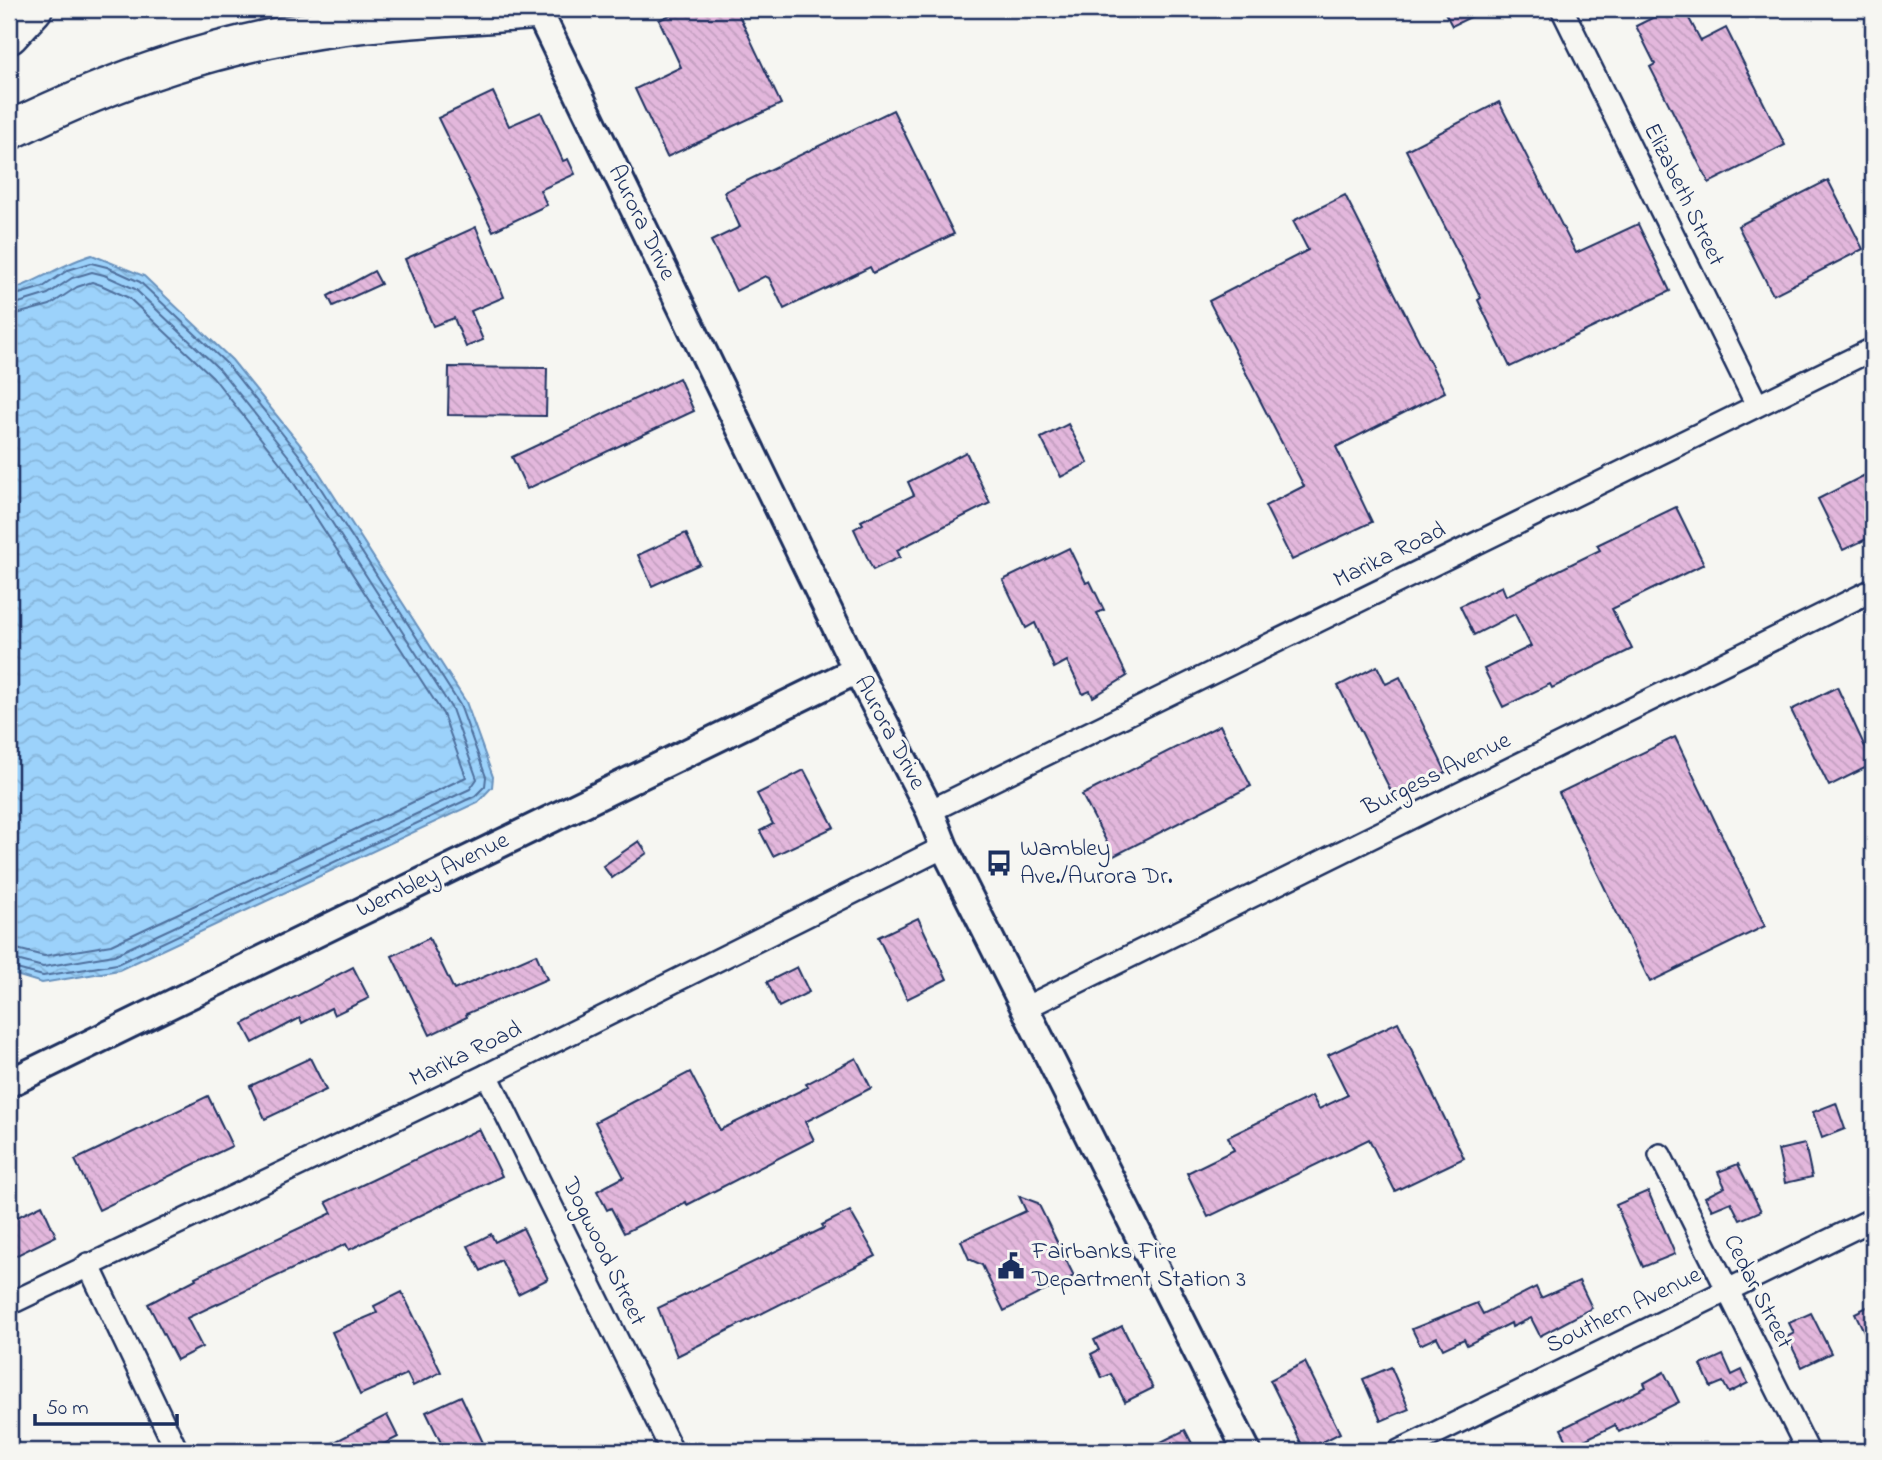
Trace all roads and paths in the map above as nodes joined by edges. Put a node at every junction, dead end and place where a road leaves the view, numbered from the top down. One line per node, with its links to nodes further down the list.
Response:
1 (33, 9): 4 (highway)
2 (1563, 9): 7 (street, Elizabeth Street)
3 (539, 10): 5 (highway); 9 (street, Aurora Drive)
4 (9, 35)
5 (9, 131)
6 (1873, 349): 7 (street, Marika Road)
7 (1757, 405): 10 (street, Marika Road)
8 (1873, 590): 12 (street, Burgess Avenue)
9 (857, 670): 10 (street, Aurora Drive); 14 (street, Wembley Avenue)
10 (930, 811): 11 (street, Aurora Drive)
11 (944, 847): 12 (street, Aurora Drive); 13 (street, Marika Road)
12 (1024, 1008): 22 (street, Aurora Drive)
13 (487, 1075): 17 (street, Marika Road); 21 (street, Dogwood Street)
14 (9, 1083)
15 (1660, 1155): 18 (street, Cedar Street)
16 (1873, 1219): 18 (street, Southern Avenue)
17 (88, 1265): 19 (street, Marika Road); 20 (street)
18 (1726, 1289): 23 (street, Southern Avenue); 24 (street, Cedar Street)
19 (9, 1304)
20 (177, 1451)
21 (672, 1451)
22 (1247, 1451)
23 (1399, 1451)
24 (1808, 1451)

